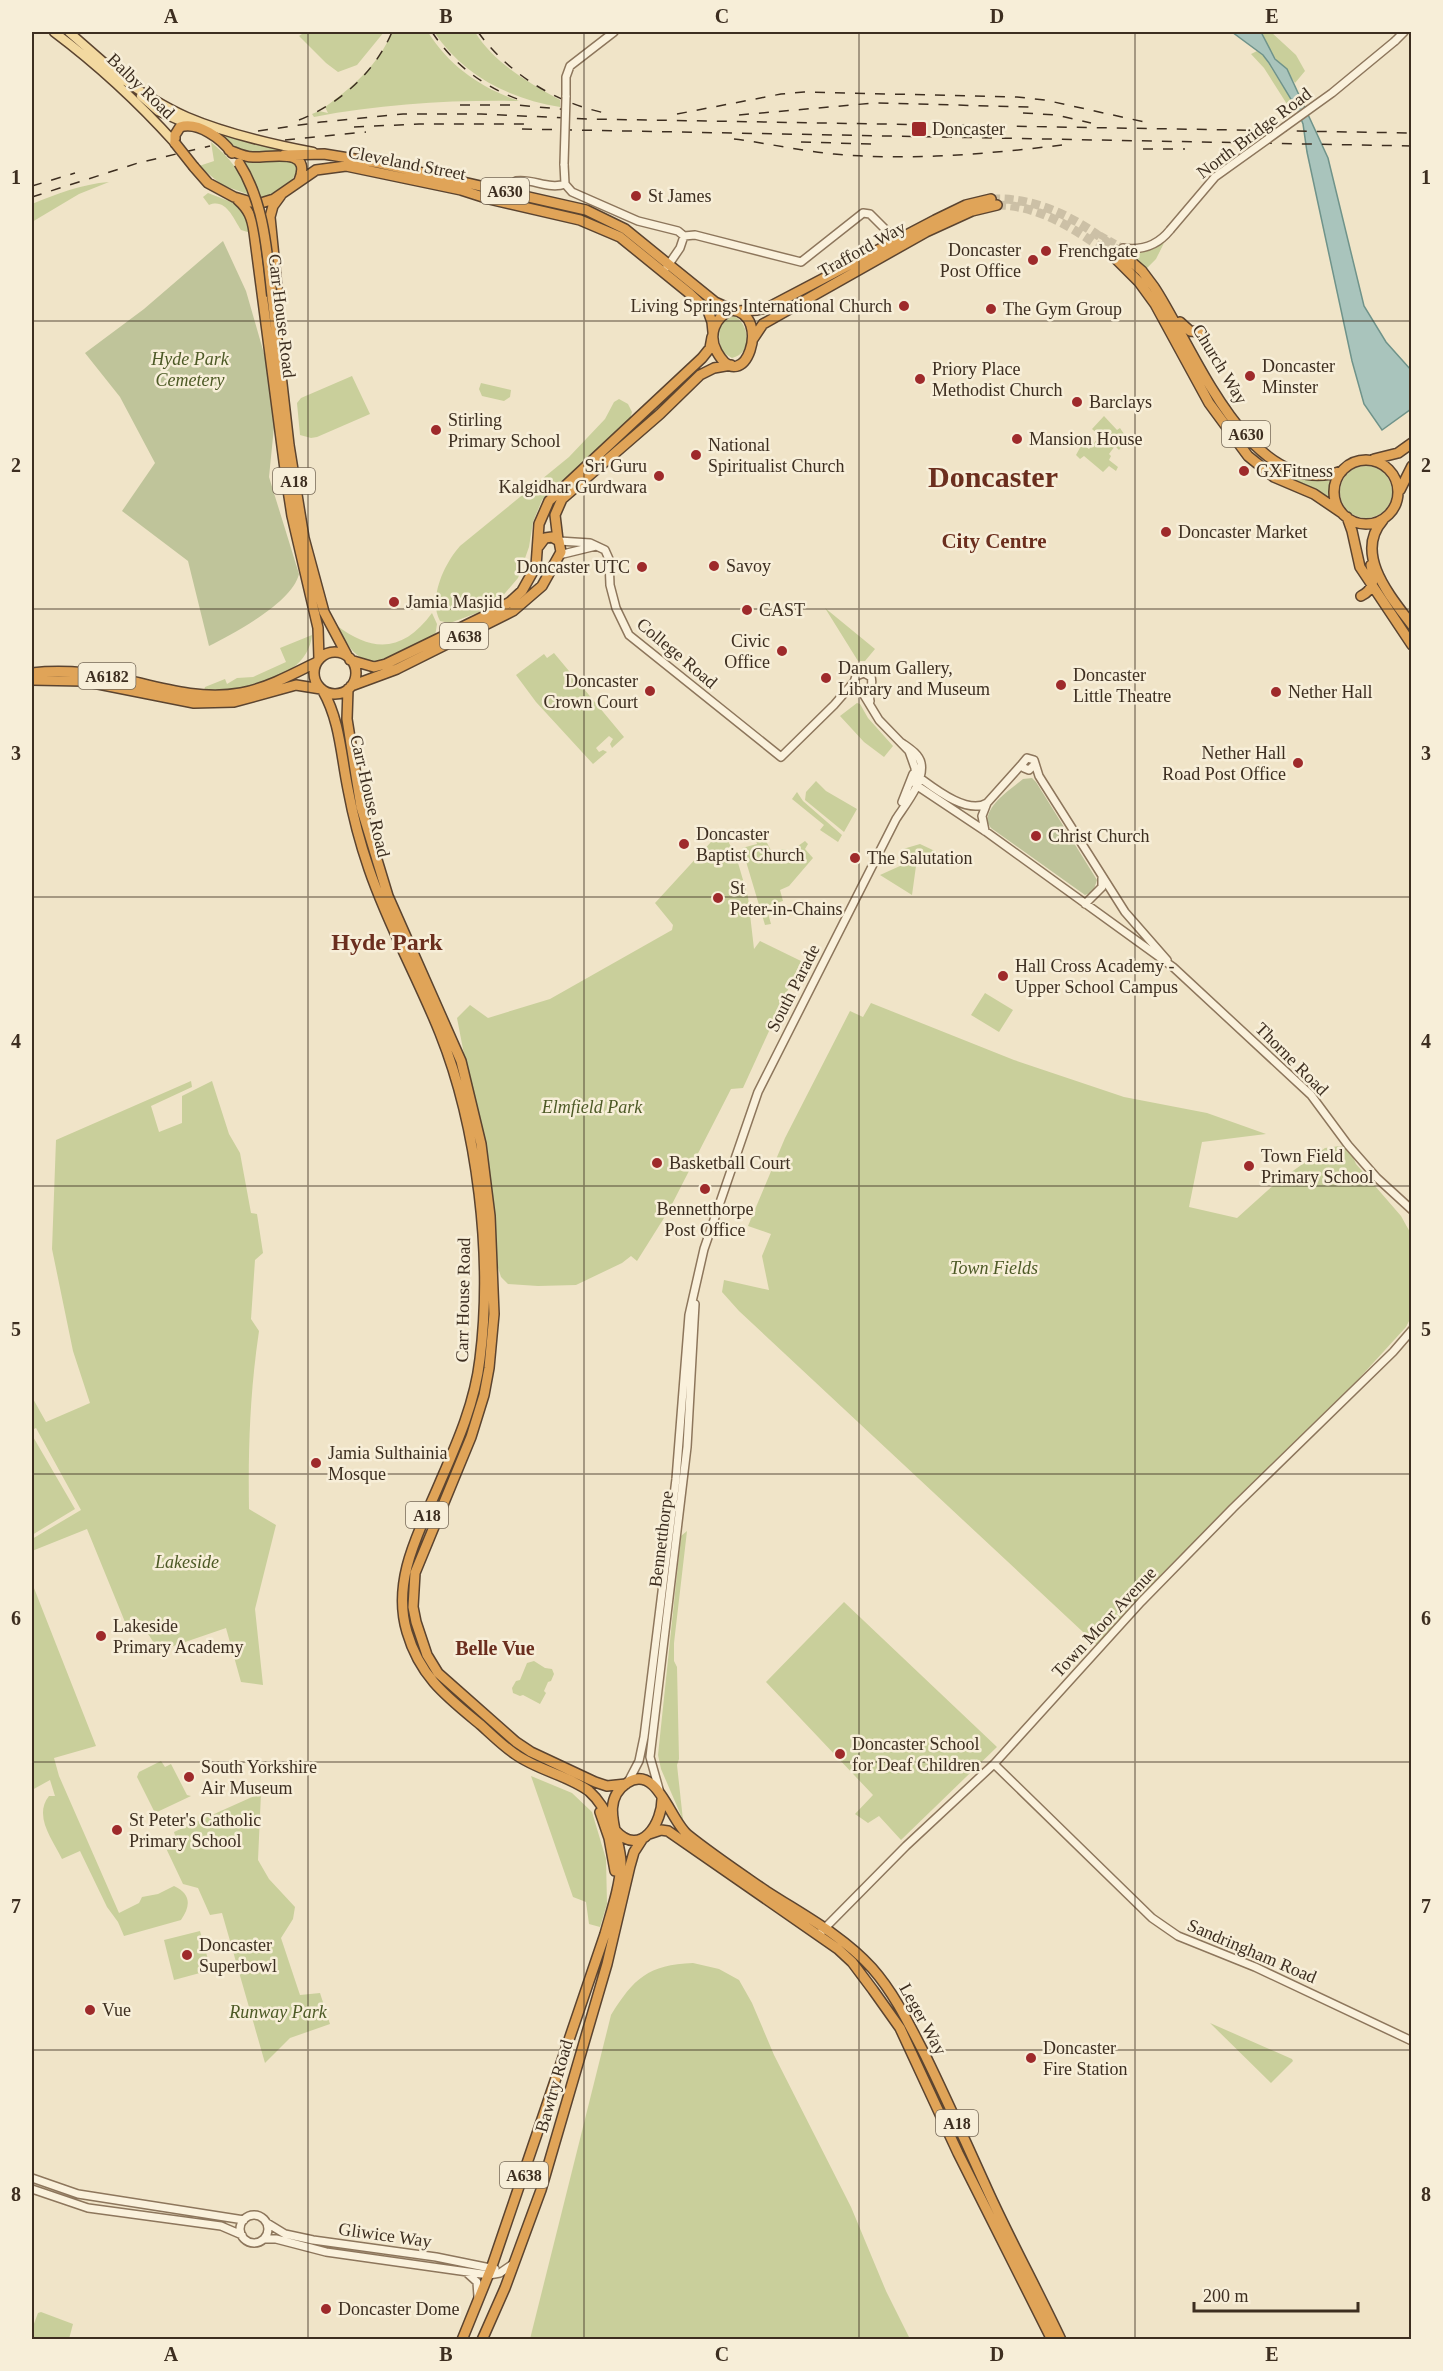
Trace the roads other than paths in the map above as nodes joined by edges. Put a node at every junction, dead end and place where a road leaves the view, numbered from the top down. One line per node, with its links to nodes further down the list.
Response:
1 (54, 32): 4 (main road, Balby Road / A630)
2 (614, 32): 13 (street, bridge)
3 (1404, 32): 21 (street, North Bridge Road, bridge)
4 (68, 34): 5 (main road, A630); 7 (main road, Balby Road / A630)
5 (122, 79): 6 (main road, A630); 9 (main road, Cleveland Street / A630)
6 (190, 125): 7 (highway); 8 (highway, A630)
7 (175, 143): 17 (highway, A630, bridge)
8 (230, 150): 10 (highway, A630); 32 (highway, Carr House Road / A18, bridge)
9 (324, 154): 10 (highway, Cleveland Street / A630); 14 (highway, Cleveland Street / A630)
10 (284, 155): 11 (highway)
11 (298, 181): 15 (highway, A630); 18 (highway, Cleveland Street / A630)
12 (516, 181): 13 (street); 14 (street); 16 (street)
13 (565, 184): 19 (street)
14 (498, 190): 16 (highway, Cleveland Street / A630)
15 (282, 193): 17 (highway, A630); 32 (highway, A18)
16 (513, 193): 18 (street); 22 (highway, Cleveland Street / A630)
17 (234, 197): 52 (highway, Carr House Road / A18)
18 (524, 206): 23 (highway, Cleveland Street / A630)
19 (684, 236): 20 (street); 22 (street)
20 (887, 243): 26 (highway, Trafford Way); 30 (highway, Trafford Way)
21 (1119, 253): 24 (highway, Church Way / A630); 25 (highway, A630)
22 (672, 264): 23 (street); 26 (highway, Cleveland Street / A630)
23 (659, 268): 29 (highway, Cleveland Street / A630)
24 (1144, 274): 25 (street); 27 (highway, Church Way / A630)
25 (1134, 276): 33 (highway, Church Way / A630)
26 (735, 311): 29 (highway, A638); 30 (highway)
27 (1172, 314): 28 (highway); 38 (highway, Church Way / A630)
28 (1200, 332)
29 (712, 334): 31 (highway); 44 (highway, A638)
30 (753, 339): 31 (highway, A638)
31 (731, 365): 42 (highway, A638)
32 (282, 396): 51 (highway, Carr House Road / A18)
33 (1235, 441): 35 (highway); 40 (highway, Church Way / A630)
34 (1412, 443): 36 (highway)
35 (1234, 454)
36 (1368, 459): 38 (highway); 39 (highway)
37 (1412, 466): 39 (highway)
38 (1342, 471): 40 (highway)
39 (1399, 493): 41 (highway)
40 (1345, 515): 41 (highway); 47 (highway)
41 (1384, 519): 45 (highway)
42 (558, 541): 43 (street); 44 (highway); 46 (highway, A638)
43 (599, 546): 46 (street); 60 (street, College Road)
44 (539, 547): 46 (highway); 51 (highway, A638)
45 (1371, 551): 47 (highway); 49 (highway)
46 (558, 557): 56 (highway, A638)
47 (1372, 586): 48 (highway); 50 (highway)
48 (1361, 596)
49 (1412, 625)
50 (1412, 645)
51 (349, 659): 52 (highway); 56 (highway)
52 (318, 661): 53 (highway, A6182); 58 (highway)
53 (32, 673)
54 (32, 680): 58 (highway, A6182)
55 (854, 682): 57 (street); 59 (street); 60 (street)
56 (349, 688): 58 (highway); 74 (highway, Carr House Road / A18)
57 (870, 688): 59 (street); 61 (street)
58 (322, 690): 76 (highway, Carr House Road / A18)
59 (861, 691): 60 (street); 61 (street)
60 (834, 705)
61 (874, 712): 62 (street)
62 (902, 743): 63 (street); 63 (street)
63 (915, 781): 64 (street); 65 (street, Thorne Road); 69 (street, South Parade)
64 (987, 803): 65 (street); 66 (street, Thorne Road)
65 (985, 831): 67 (street, Thorne Road)
66 (1102, 879): 67 (street); 68 (street, Thorne Road)
67 (1085, 904): 68 (street, Thorne Road)
68 (1168, 963): 70 (street, Thorne Road)
69 (752, 1107): 71 (street, Bennetthorpe)
70 (1412, 1210)
71 (695, 1289): 74 (street, Bennetthorpe); 75 (street, Bennetthorpe)
72 (1412, 1330): 73 (street, Town Moor Avenue)
73 (993, 1764): 80 (street, Town Moor Avenue); 81 (street, Sandringham Road)
74 (627, 1783): 75 (highway); 77 (highway)
75 (660, 1791): 78 (highway); 80 (highway, Leger Way / A18)
76 (593, 1796): 77 (highway, Carr House Road / A18); 79 (highway, Bawtry Road)
77 (613, 1826): 78 (highway); 79 (highway, Bawtry Road / A638)
78 (646, 1836): 80 (highway, Leger Way / A18); 90 (highway, Bawtry Road / A638)
79 (614, 1903): 91 (highway, Bawtry Road / A638)
80 (822, 1931): 98 (highway, Leger Way / A18); 99 (highway, Leger Way / A18)
81 (1412, 2041)
82 (32, 2178): 84 (street)
83 (32, 2189): 86 (street)
84 (244, 2220): 85 (street); 86 (street)
85 (267, 2223): 87 (street); 88 (street, Gliwice Way)
86 (242, 2235): 87 (street)
87 (264, 2239): 89 (street, Gliwice Way)
88 (392, 2252): 89 (street); 91 (street, Gliwice Way)
89 (398, 2262): 92 (street, Gliwice Way)
90 (515, 2263): 93 (street, Gliwice Way); 94 (highway, Bawtry Road / A638)
91 (490, 2271): 92 (street, Gliwice Way); 93 (street, Gliwice Way); 95 (highway, Bawtry Road / A638)
92 (466, 2272): 95 (street)
93 (500, 2273): 94 (street)
94 (505, 2288): 97 (highway, Bawtry Road / A638)
95 (478, 2300): 96 (highway, Bawtry Road / A638)
96 (462, 2340)
97 (482, 2340)
98 (1052, 2340)
99 (1061, 2340)

